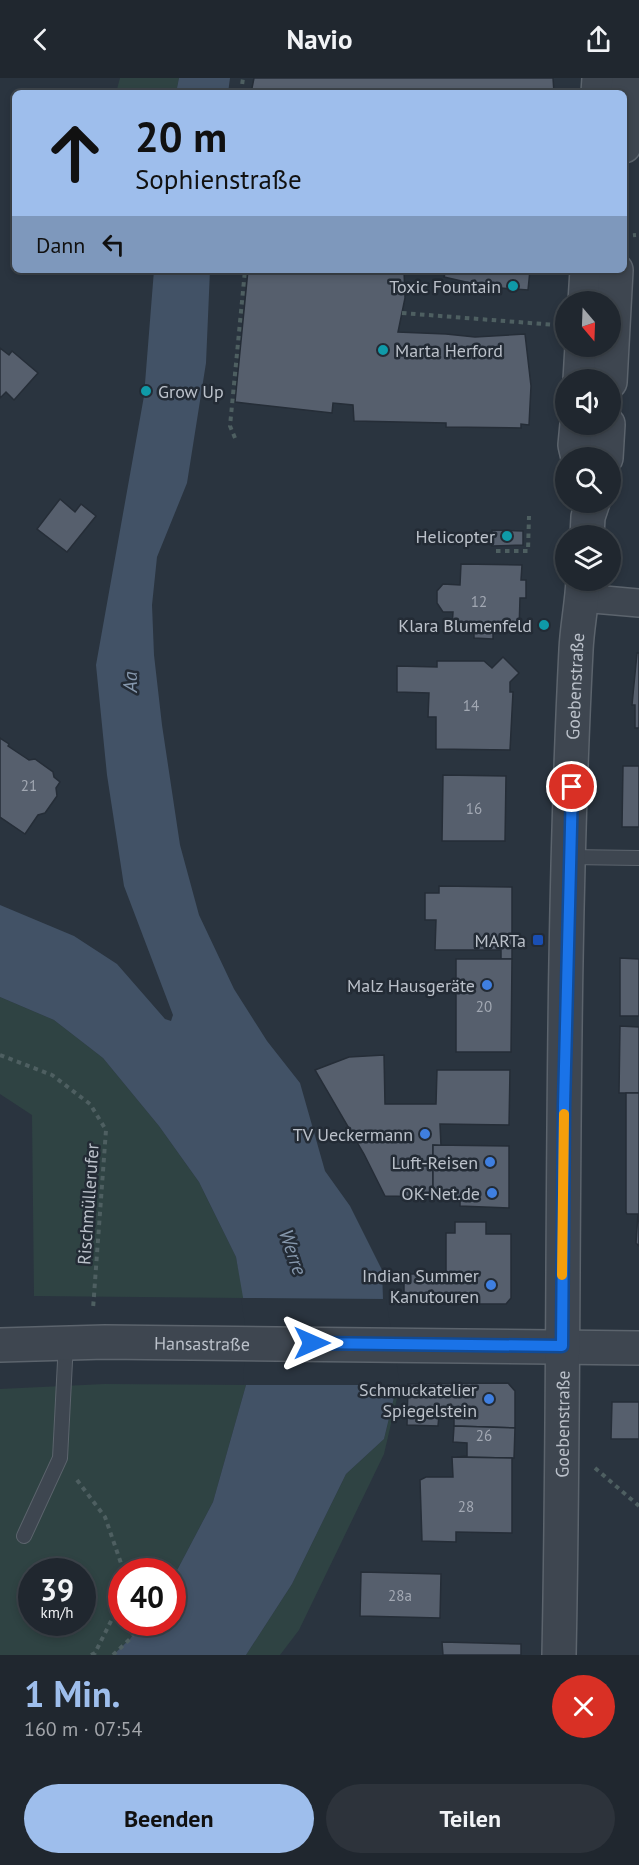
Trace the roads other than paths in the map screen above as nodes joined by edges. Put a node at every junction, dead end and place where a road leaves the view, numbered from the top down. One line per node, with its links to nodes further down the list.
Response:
1 (629, 78): 2 (street)
2 (627, 105)
3 (587, 273): 5 (street)
4 (616, 273): 6 (street)
5 (586, 291)
6 (611, 369)
7 (583, 591): 10 (street, Goebenstraße)
8 (591, 591): 9 (street)
9 (639, 603)
10 (569, 857): 11 (lane); 14 (street, Goebenstraße)
11 (639, 858)
12 (87, 1342): 13 (street, Hansastraße); 14 (street, Hansastraße); 16 (lane)
13 (0, 1345)
14 (562, 1346): 15 (street, Hansastraße); 17 (street, Goebenstraße)
15 (639, 1348)
16 (24, 1536)
17 (559, 1655)

